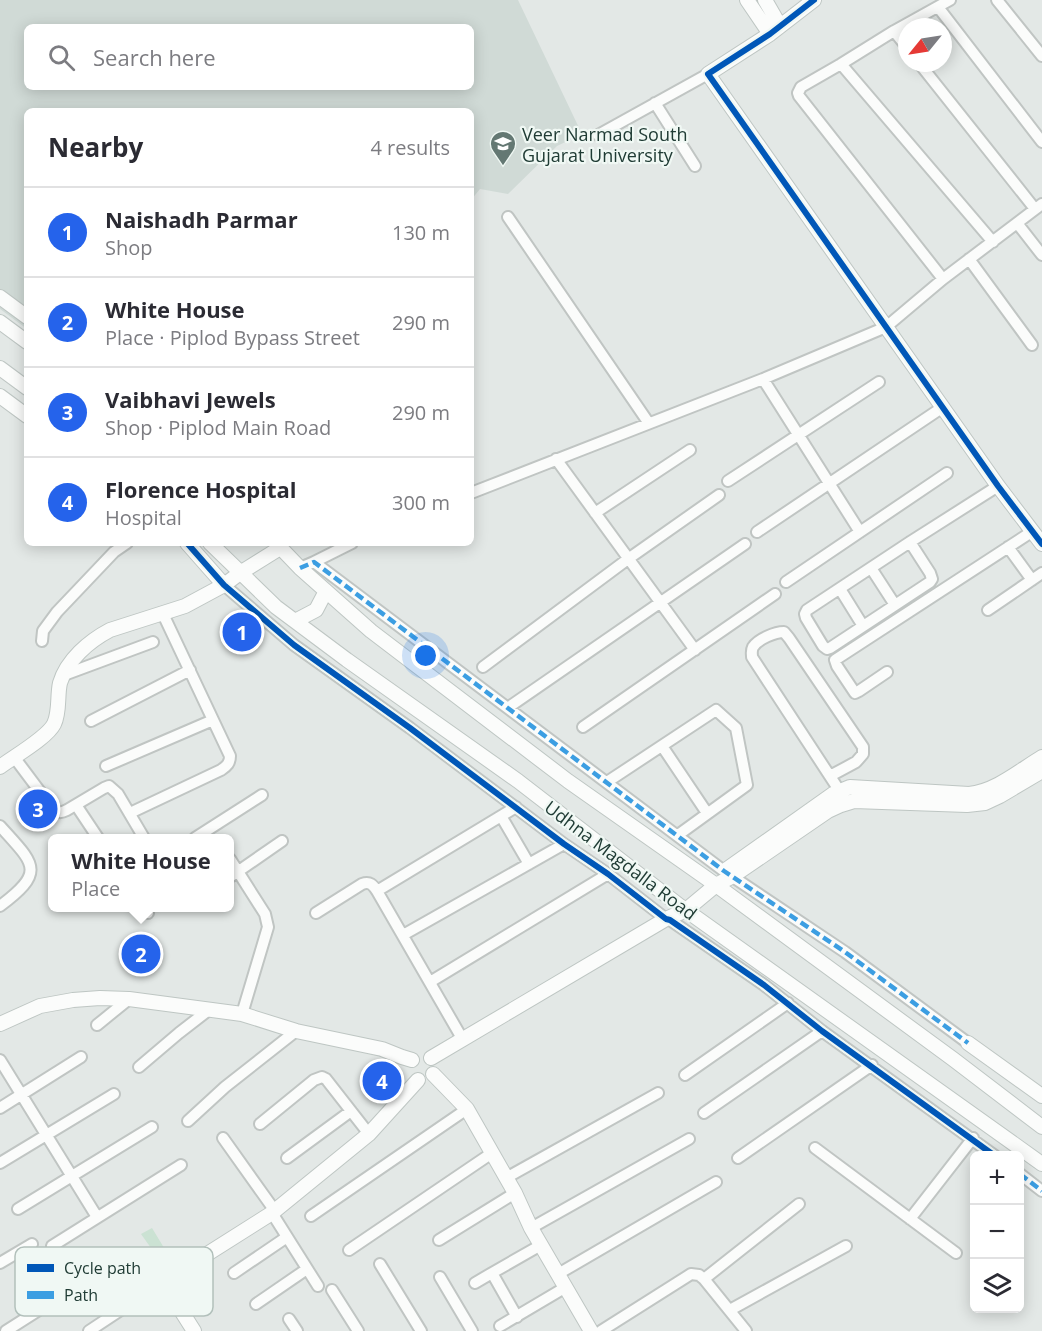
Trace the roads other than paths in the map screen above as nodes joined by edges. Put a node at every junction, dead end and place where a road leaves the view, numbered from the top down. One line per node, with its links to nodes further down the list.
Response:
1 (747, 0): 7 (street)
2 (765, 0): 7 (street)
3 (814, 0): 7 (street)
4 (950, 0): 6 (street)
5 (997, 0): 10 (street)
6 (938, 7): 8 (street); 16 (street)
7 (775, 30): 13 (street)
8 (894, 31): 9 (street); 11 (street)
9 (898, 36)
10 (1042, 56)
11 (841, 64): 21 (street); 24 (street)
12 (927, 72): 18 (street)
13 (708, 74): 14 (street); 28 (street)
14 (655, 103): 15 (street); 17 (street)
15 (598, 135)
16 (1042, 142)
17 (696, 166)
18 (1038, 206): 20 (street)
19 (508, 217): 38 (street)
20 (1017, 223): 21 (street); 22 (street)
21 (993, 242): 23 (street)
22 (1042, 255)
23 (969, 259): 24 (street); 30 (street)
24 (944, 279): 28 (street)
25 (0, 297): 26 (street)
26 (24, 315)
27 (0, 322): 29 (street)
28 (886, 327): 32 (street); 36 (street)
29 (24, 340)
30 (1032, 345)
31 (0, 368): 34 (street)
32 (763, 379): 38 (street); 39 (street)
33 (879, 382): 39 (street)
34 (24, 386)
35 (0, 396): 37 (street)
36 (943, 407): 44 (street); 45 (street)
37 (24, 414)
38 (648, 422): 41 (street)
39 (799, 435): 43 (street); 44 (street)
40 (690, 450): 48 (street)
41 (556, 459): 46 (street); 48 (street)
42 (948, 473): 49 (street)
43 (728, 482)
44 (830, 484): 49 (street); 51 (street)
45 (998, 486): 50 (street); 52 (street)
46 (474, 492)
47 (719, 495): 61 (street)
48 (595, 513): 61 (street)
49 (860, 531): 68 (street)
50 (1033, 531): 54 (street); 60 (street)
51 (757, 532)
52 (910, 542): 64 (street); 74 (street)
53 (745, 544): 73 (street)
54 (1042, 544)
55 (123, 546): 79 (street)
56 (190, 546): 69 (street)
57 (213, 546): 65 (street, Udhna Magdalla Road)
58 (278, 546): 63 (street, Udhna Magdalla Road); 65 (street)
59 (346, 546): 62 (street)
60 (1008, 547): 67 (street); 84 (street)
61 (628, 559): 73 (street); 82 (street)
62 (315, 562): 63 (street); 86 (street)
63 (300, 568): 71 (street, Udhna Magdalla Road)
64 (871, 568): 70 (street); 74 (street)
65 (240, 573): 69 (street); 77 (street, Udhna Magdalla Road)
66 (1042, 573): 67 (street)
67 (1032, 580): 75 (street)
68 (786, 582)
69 (224, 585): 76 (street); 101 (street)
70 (840, 589): 78 (street); 78 (street)
71 (326, 591): 77 (street); 116 (street, Udhna Magdalla Road)
72 (775, 594): 81 (street)
73 (660, 602): 81 (street); 86 (street)
74 (895, 605): 78 (street)
75 (988, 610)
76 (163, 614): 83 (street); 85 (street)
77 (295, 621): 119 (street, Udhna Magdalla Road)
78 (863, 626)
79 (42, 641)
80 (153, 642): 85 (street)
81 (695, 650): 89 (street)
82 (483, 667)
83 (190, 670): 87 (street); 88 (street)
84 (887, 672)
85 (64, 675): 91 (street)
86 (509, 707): 97 (street)
87 (213, 720): 93 (street); 102 (street)
88 (91, 721)
89 (584, 727)
90 (662, 746): 97 (street); 103 (street); 103 (street)
91 (14, 757): 94 (street); 100 (street)
92 (1042, 757): 98 (street)
93 (106, 766)
94 (0, 767)
95 (1042, 771): 113 (street)
96 (830, 776): 96 (street); 98 (street)
97 (607, 782): 109 (street)
98 (839, 790): 113 (street)
99 (262, 795): 108 (street)
100 (76, 805): 102 (street); 106 (street)
101 (516, 807): 104 (street); 111 (street)
102 (130, 813): 107 (street)
103 (707, 813): 109 (street)
104 (501, 816): 112 (street); 117 (street)
105 (0, 826): 118 (street)
106 (95, 834)
107 (142, 834)
108 (214, 834)
109 (678, 836): 113 (street)
110 (282, 842): 115 (street)
111 (564, 844): 112 (street); 114 (street)
112 (529, 864): 122 (street)
113 (729, 873): 116 (street); 133 (street)
114 (608, 874): 121 (street); 123 (street)
115 (234, 875): 127 (street)
116 (712, 882): 119 (street); 153 (street, Udhna Magdalla Road)
117 (377, 891): 120 (street); 122 (street)
118 (1, 903)
119 (683, 908): 121 (street); 166 (street, Udhna Magdalla Road)
120 (316, 913)
121 (666, 919): 125 (street); 132 (street)
122 (403, 936): 123 (street)
123 (430, 982): 132 (street)
124 (129, 999): 126 (street); 128 (street); 129 (street)
125 (788, 1003): 131 (street); 141 (street)
126 (210, 1009): 127 (street); 139 (street)
127 (242, 1014): 130 (street)
128 (0, 1024)
129 (97, 1025)
130 (296, 1030): 136 (street); 151 (street)
131 (822, 1031): 138 (street); 150 (street)
132 (463, 1040): 135 (street)
133 (968, 1043): 146 (street)
134 (81, 1057): 145 (street)
135 (431, 1058): 136 (street); 140 (street)
136 (412, 1060): 142 (street)
137 (1, 1063): 145 (street)
138 (872, 1065): 158 (street); 164 (street)
139 (139, 1067)
140 (433, 1074): 142 (street); 148 (street)
141 (685, 1075)
142 (418, 1080): 155 (street)
143 (658, 1093): 170 (street)
144 (114, 1094): 156 (street)
145 (21, 1095): 147 (street); 156 (street)
146 (1042, 1096)
147 (0, 1108)
148 (467, 1109): 162 (street); 177 (street)
149 (351, 1111): 152 (street); 155 (street); 163 (street)
150 (704, 1113)
151 (188, 1121)
152 (260, 1124)
153 (1042, 1126)
154 (152, 1127): 168 (street)
155 (369, 1134): 176 (street)
156 (46, 1135): 165 (street); 168 (street)
157 (223, 1138): 176 (street)
158 (973, 1138): 161 (street); 179 (street)
159 (689, 1139): 180 (street)
160 (816, 1148): 179 (street)
161 (990, 1151)
162 (492, 1153): 170 (street); 189 (street)
163 (287, 1158)
164 (738, 1158)
165 (0, 1163)
166 (1042, 1164)
167 (182, 1165): 178 (street)
168 (71, 1176): 175 (street); 178 (street)
169 (1024, 1177): 172 (street)
170 (506, 1178): 173 (street)
171 (716, 1182): 197 (street)
172 (1042, 1191)
173 (515, 1193): 180 (street); 182 (street)
174 (799, 1204): 199 (street)
175 (18, 1209)
176 (273, 1212): 181 (street); 188 (street)
177 (311, 1216)
178 (97, 1217): 185 (street)
179 (910, 1219): 190 (street)
180 (531, 1228): 184 (street)
181 (287, 1237): 194 (street); 195 (street)
182 (439, 1240)
183 (32, 1244): 187 (street)
184 (541, 1245): 196 (street); 197 (street)
185 (52, 1246)
186 (846, 1246): 205 (street)
187 (27, 1247)
188 (213, 1250)
189 (349, 1250)
190 (956, 1253)
191 (15, 1254): 192 (street)
192 (0, 1263)
193 (380, 1264): 217 (street)
194 (307, 1269): 201 (street); 204 (street)
195 (234, 1273)
196 (492, 1273): 200 (street); 209 (street)
197 (558, 1274): 202 (street)
198 (440, 1277): 218 (street)
199 (704, 1279): 205 (street); 220 (street)
200 (475, 1283)
201 (318, 1287)
202 (566, 1287): 209 (street); 219 (street)
203 (332, 1290): 216 (street)
204 (256, 1304)
205 (730, 1310): 221 (street)
206 (30, 1316): 212 (street)
207 (112, 1316): 213 (street)
208 (185, 1316): 214 (street)
209 (517, 1317): 211 (street)
210 (289, 1319): 215 (street)
211 (500, 1326)
212 (6, 1331)
213 (89, 1331)
214 (194, 1331)
215 (297, 1331)
216 (358, 1331)
217 (421, 1331)
218 (472, 1331)
219 (591, 1331)
220 (601, 1331)
221 (746, 1331)

